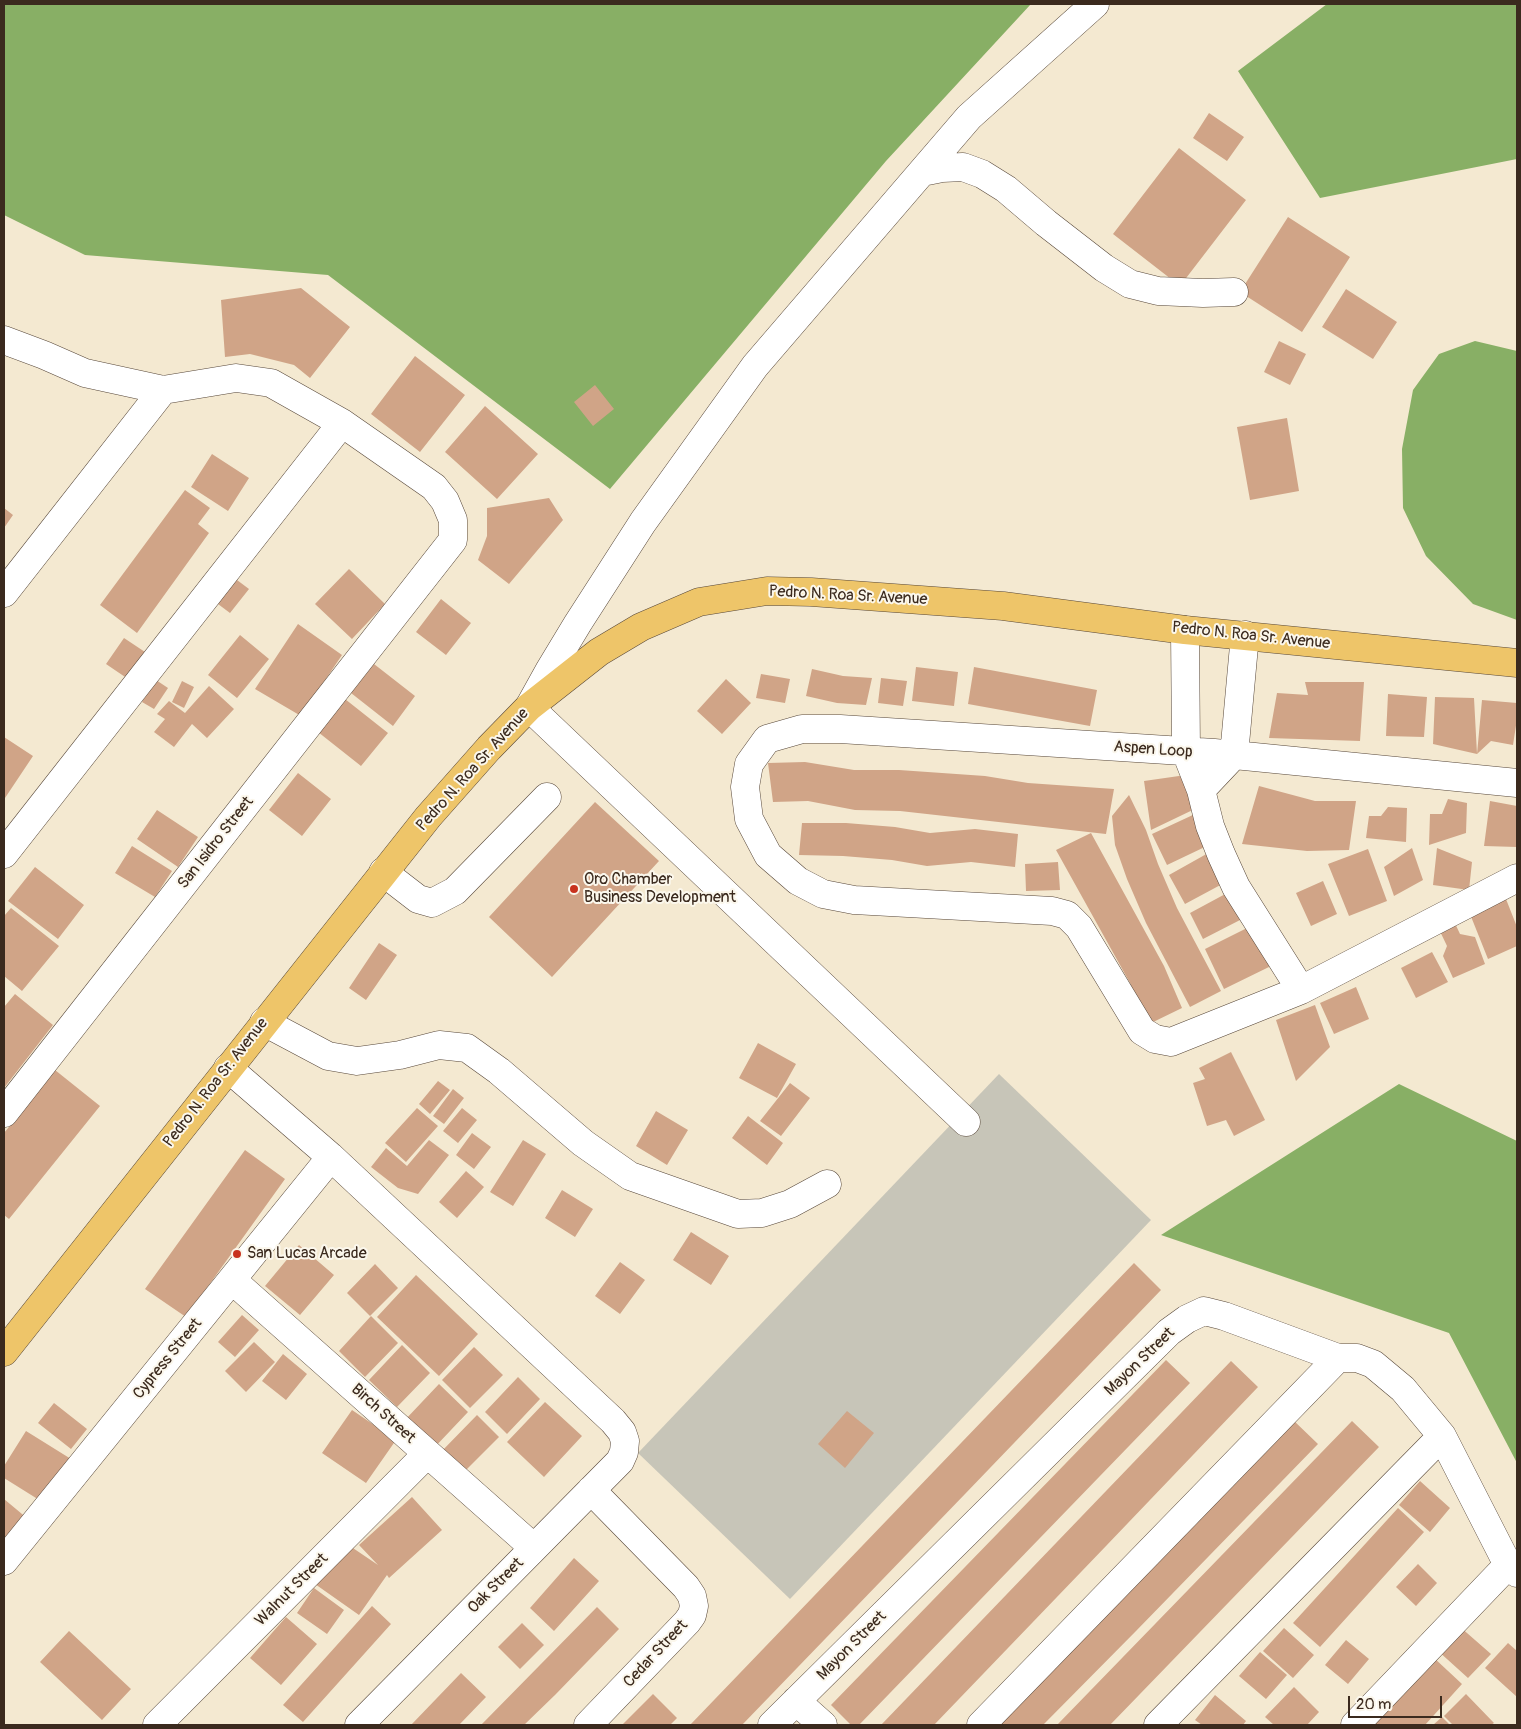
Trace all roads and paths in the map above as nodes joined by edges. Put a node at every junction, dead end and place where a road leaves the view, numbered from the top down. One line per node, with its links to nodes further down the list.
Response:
1 (1095, 4): 2 (street)
2 (922, 172): 3 (street); 11 (street)
3 (1234, 292)
4 (4, 340): 5 (street)
5 (163, 390): 6 (street, San Isidro Street); 7 (street)
6 (342, 423): 17 (street); 23 (street, San Isidro Street)
7 (4, 593)
8 (1185, 630): 9 (main road, Pedro N. Roa Sr. Avenue); 11 (main road, Pedro N. Roa Sr. Avenue); 12 (street)
9 (1245, 635): 10 (main road, Pedro N. Roa Sr. Avenue); 13 (street)
10 (1517, 663)
11 (529, 707): 18 (main road, Pedro N. Roa Sr. Avenue); 24 (street)
12 (1186, 752): 13 (street, Aspen Loop); 15 (street); 20 (street, Aspen Loop)
13 (1234, 755): 14 (street, Aspen Loop); 15 (street)
14 (1517, 783)
15 (1200, 790): 20 (street)
16 (547, 797): 18 (street)
17 (4, 854)
18 (383, 872): 21 (main road, Pedro N. Roa Sr. Avenue)
19 (1517, 878): 20 (street)
20 (1301, 990)
21 (264, 1022): 22 (main road, Pedro N. Roa Sr. Avenue); 26 (street)
22 (228, 1068): 25 (street); 28 (main road, Pedro N. Roa Sr. Avenue)
23 (4, 1113)
24 (966, 1122)
25 (331, 1157): 27 (street, Cypress Street); 32 (street, Oak Street)
26 (828, 1184)
27 (232, 1280): 31 (street, Birch Street); 34 (street, Cypress Street)
28 (4, 1352)
29 (1338, 1358): 30 (street, Mayon Street); 36 (street, Mayon Street); 42 (street)
30 (1442, 1436): 35 (street, Mayon Street); 43 (street)
31 (427, 1454): 33 (street, Birch Street); 37 (street, Walnut Street)
32 (591, 1490): 33 (street, Oak Street); 39 (street, Cedar Street)
33 (534, 1548): 38 (street, Oak Street)
34 (4, 1561)
35 (1513, 1569): 44 (street)
36 (796, 1701): 40 (street, Mayon Street); 41 (street)
37 (157, 1725)
38 (359, 1725)
39 (588, 1725)
40 (772, 1725)
41 (823, 1725)
42 (981, 1725)
43 (1158, 1725)
44 (1355, 1725)

